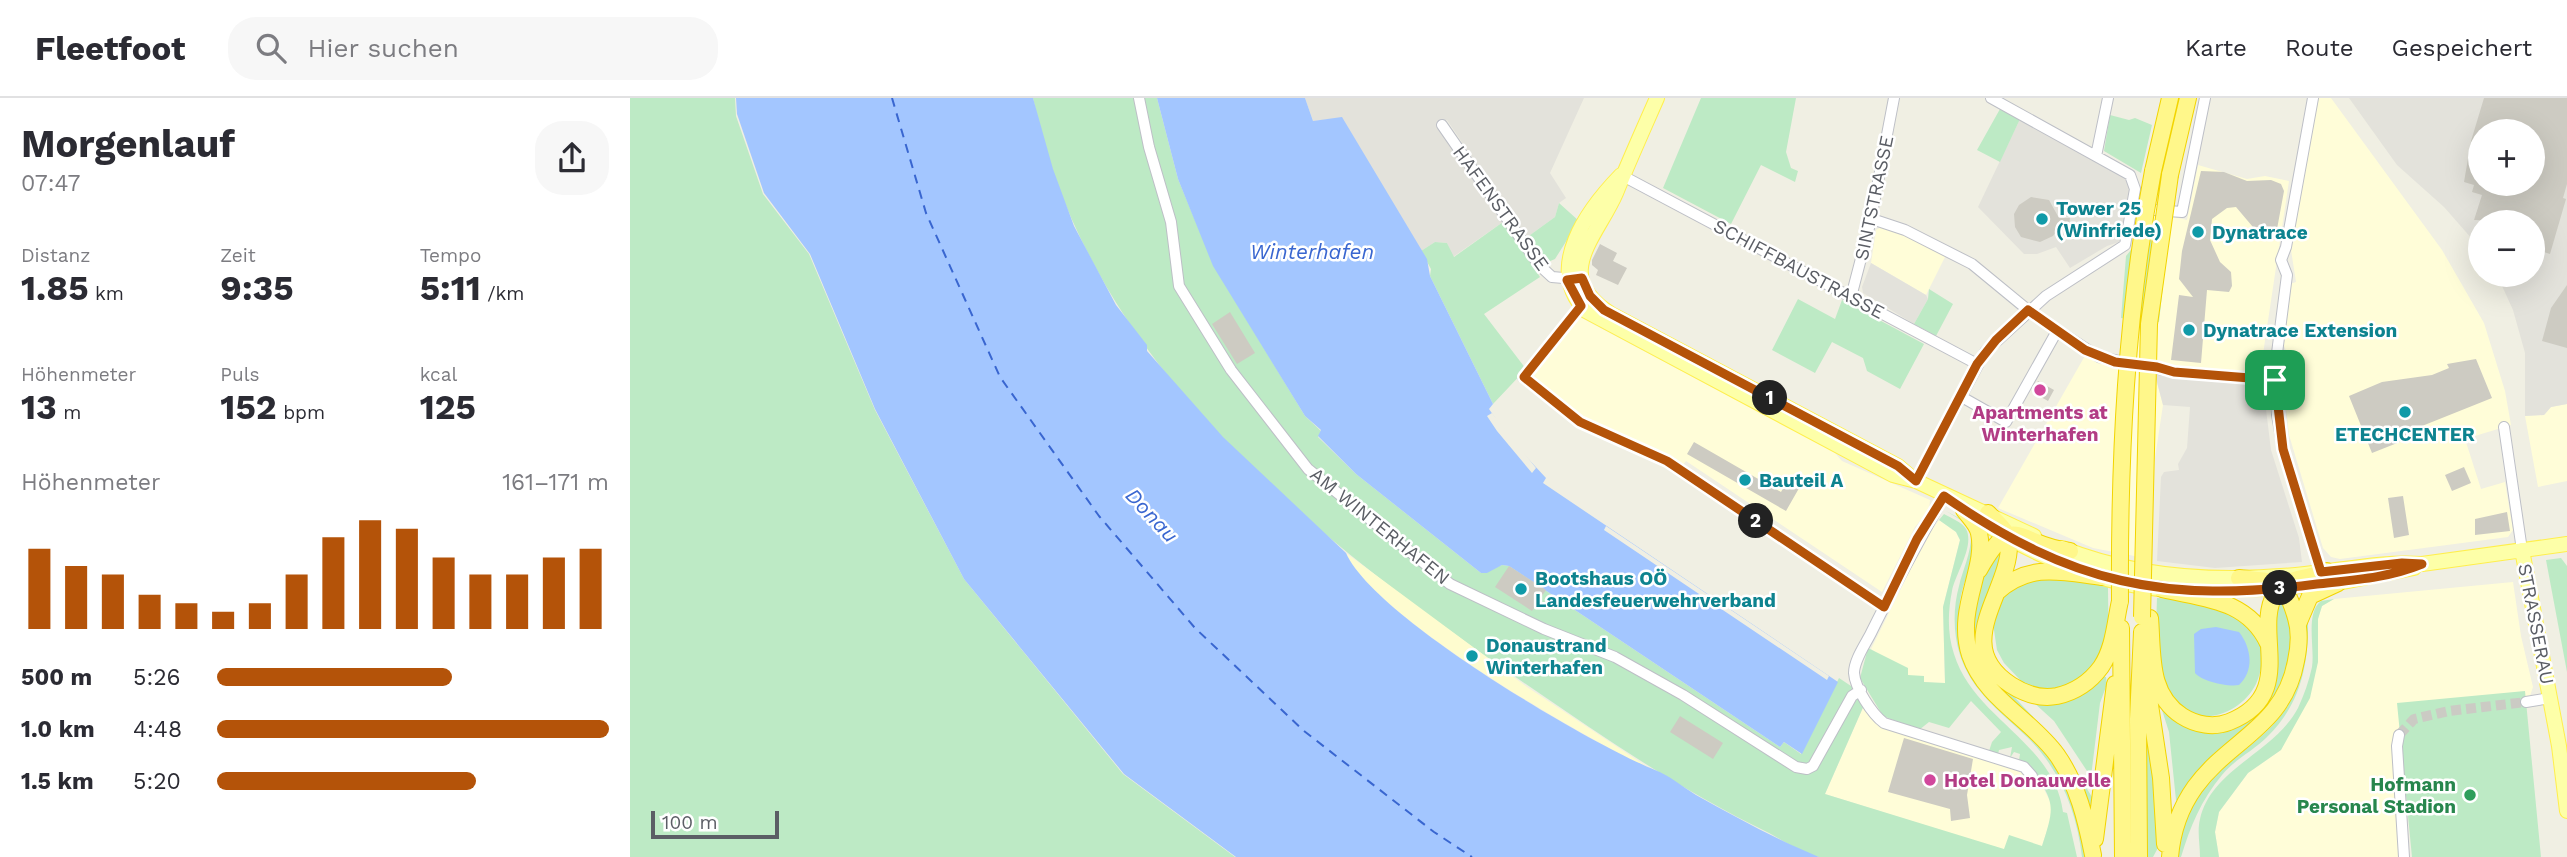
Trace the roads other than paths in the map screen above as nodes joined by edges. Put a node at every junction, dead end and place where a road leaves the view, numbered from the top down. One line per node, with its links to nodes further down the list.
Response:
1 (1139, 98): 46 (street, AM WINTERHAFEN)
2 (1657, 98): 12 (main road, HAFENSTRASSE)
3 (1894, 98): 14 (street, SINTSTRASSE)
4 (2108, 98): 11 (street)
5 (2170, 98): 40 (highway, bridge)
6 (2188, 98): 41 (highway, bridge)
7 (2205, 98): 13 (street)
8 (2313, 98): 21 (street)
9 (1994, 99): 11 (street)
10 (1443, 125): 15 (street, HAFENSTRASSE)
11 (2096, 156): 13 (street)
12 (1621, 175): 15 (main road, HAFENSTRASSE); 16 (street, SCHIFFBAUSTRASSE)
13 (2132, 209): 18 (street)
14 (1872, 219): 16 (street, SINTSTRASSE); 18 (street)
15 (1575, 279): 17 (main road, HAFENSTRASSE); 24 (main road, HAFENSTRASSE)
16 (1851, 297): 20 (street, SCHIFFBAUSTRASSE)
17 (1581, 306): 24 (main road, HAFENSTRASSE); 39 (street)
18 (2028, 310): 19 (street); 20 (street)
19 (2057, 331): 21 (street); 22 (street)
20 (1977, 364): 22 (street)
21 (2275, 380): 32 (street)
22 (1960, 396): 24 (street)
23 (2504, 427): 30 (street)
24 (1916, 481): 25 (main road, HAFENSTRASSE)
25 (1944, 496): 26 (main road, HAFENSTRASSE); 27 (main road, HAFENSTRASSE); 39 (street)
26 (1965, 510): 28 (main road, HAFENSTRASSE); 35 (highway)
27 (1988, 513): 28 (highway); 31 (main road, HAFENSTRASSE)
28 (2006, 536): 31 (highway); 33 (main road, HAFENSTRASSE); 35 (highway); 38 (highway)
29 (2567, 544): 30 (main road, HAFENSTRASSE)
30 (2526, 549): 32 (main road, HAFENSTRASSE); 47 (main road, STRASSERAU)
31 (2070, 551): 34 (main road, HAFENSTRASSE)
32 (2329, 576): 34 (main road, HAFENSTRASSE); 36 (highway); 42 (highway)
33 (2102, 577): 37 (main road, HAFENSTRASSE); 38 (highway)
34 (2239, 578): 36 (highway)
35 (1972, 581): 52 (highway)
36 (2282, 587): 37 (main road, HAFENSTRASSE); 42 (highway); 45 (highway)
37 (2162, 589): 45 (highway)
38 (1995, 594): 40 (highway)
39 (1884, 607): 46 (street)
40 (2119, 608): 43 (highway)
41 (2146, 618): 44 (highway); 45 (highway)
42 (2298, 624): 55 (highway)
43 (2122, 636): 52 (highway); 53 (highway)
44 (2142, 648): 54 (highway); 55 (highway)
45 (2270, 648)
46 (1861, 690): 50 (street)
47 (2550, 698): 48 (street, STRASSERAU); 51 (main road, STRASSERAU)
48 (2526, 702)
49 (2399, 735): 56 (street)
50 (2032, 776)
51 (2567, 811)
52 (2093, 856)
53 (2123, 857)
54 (2139, 857)
55 (2168, 857)
56 (2404, 857)

